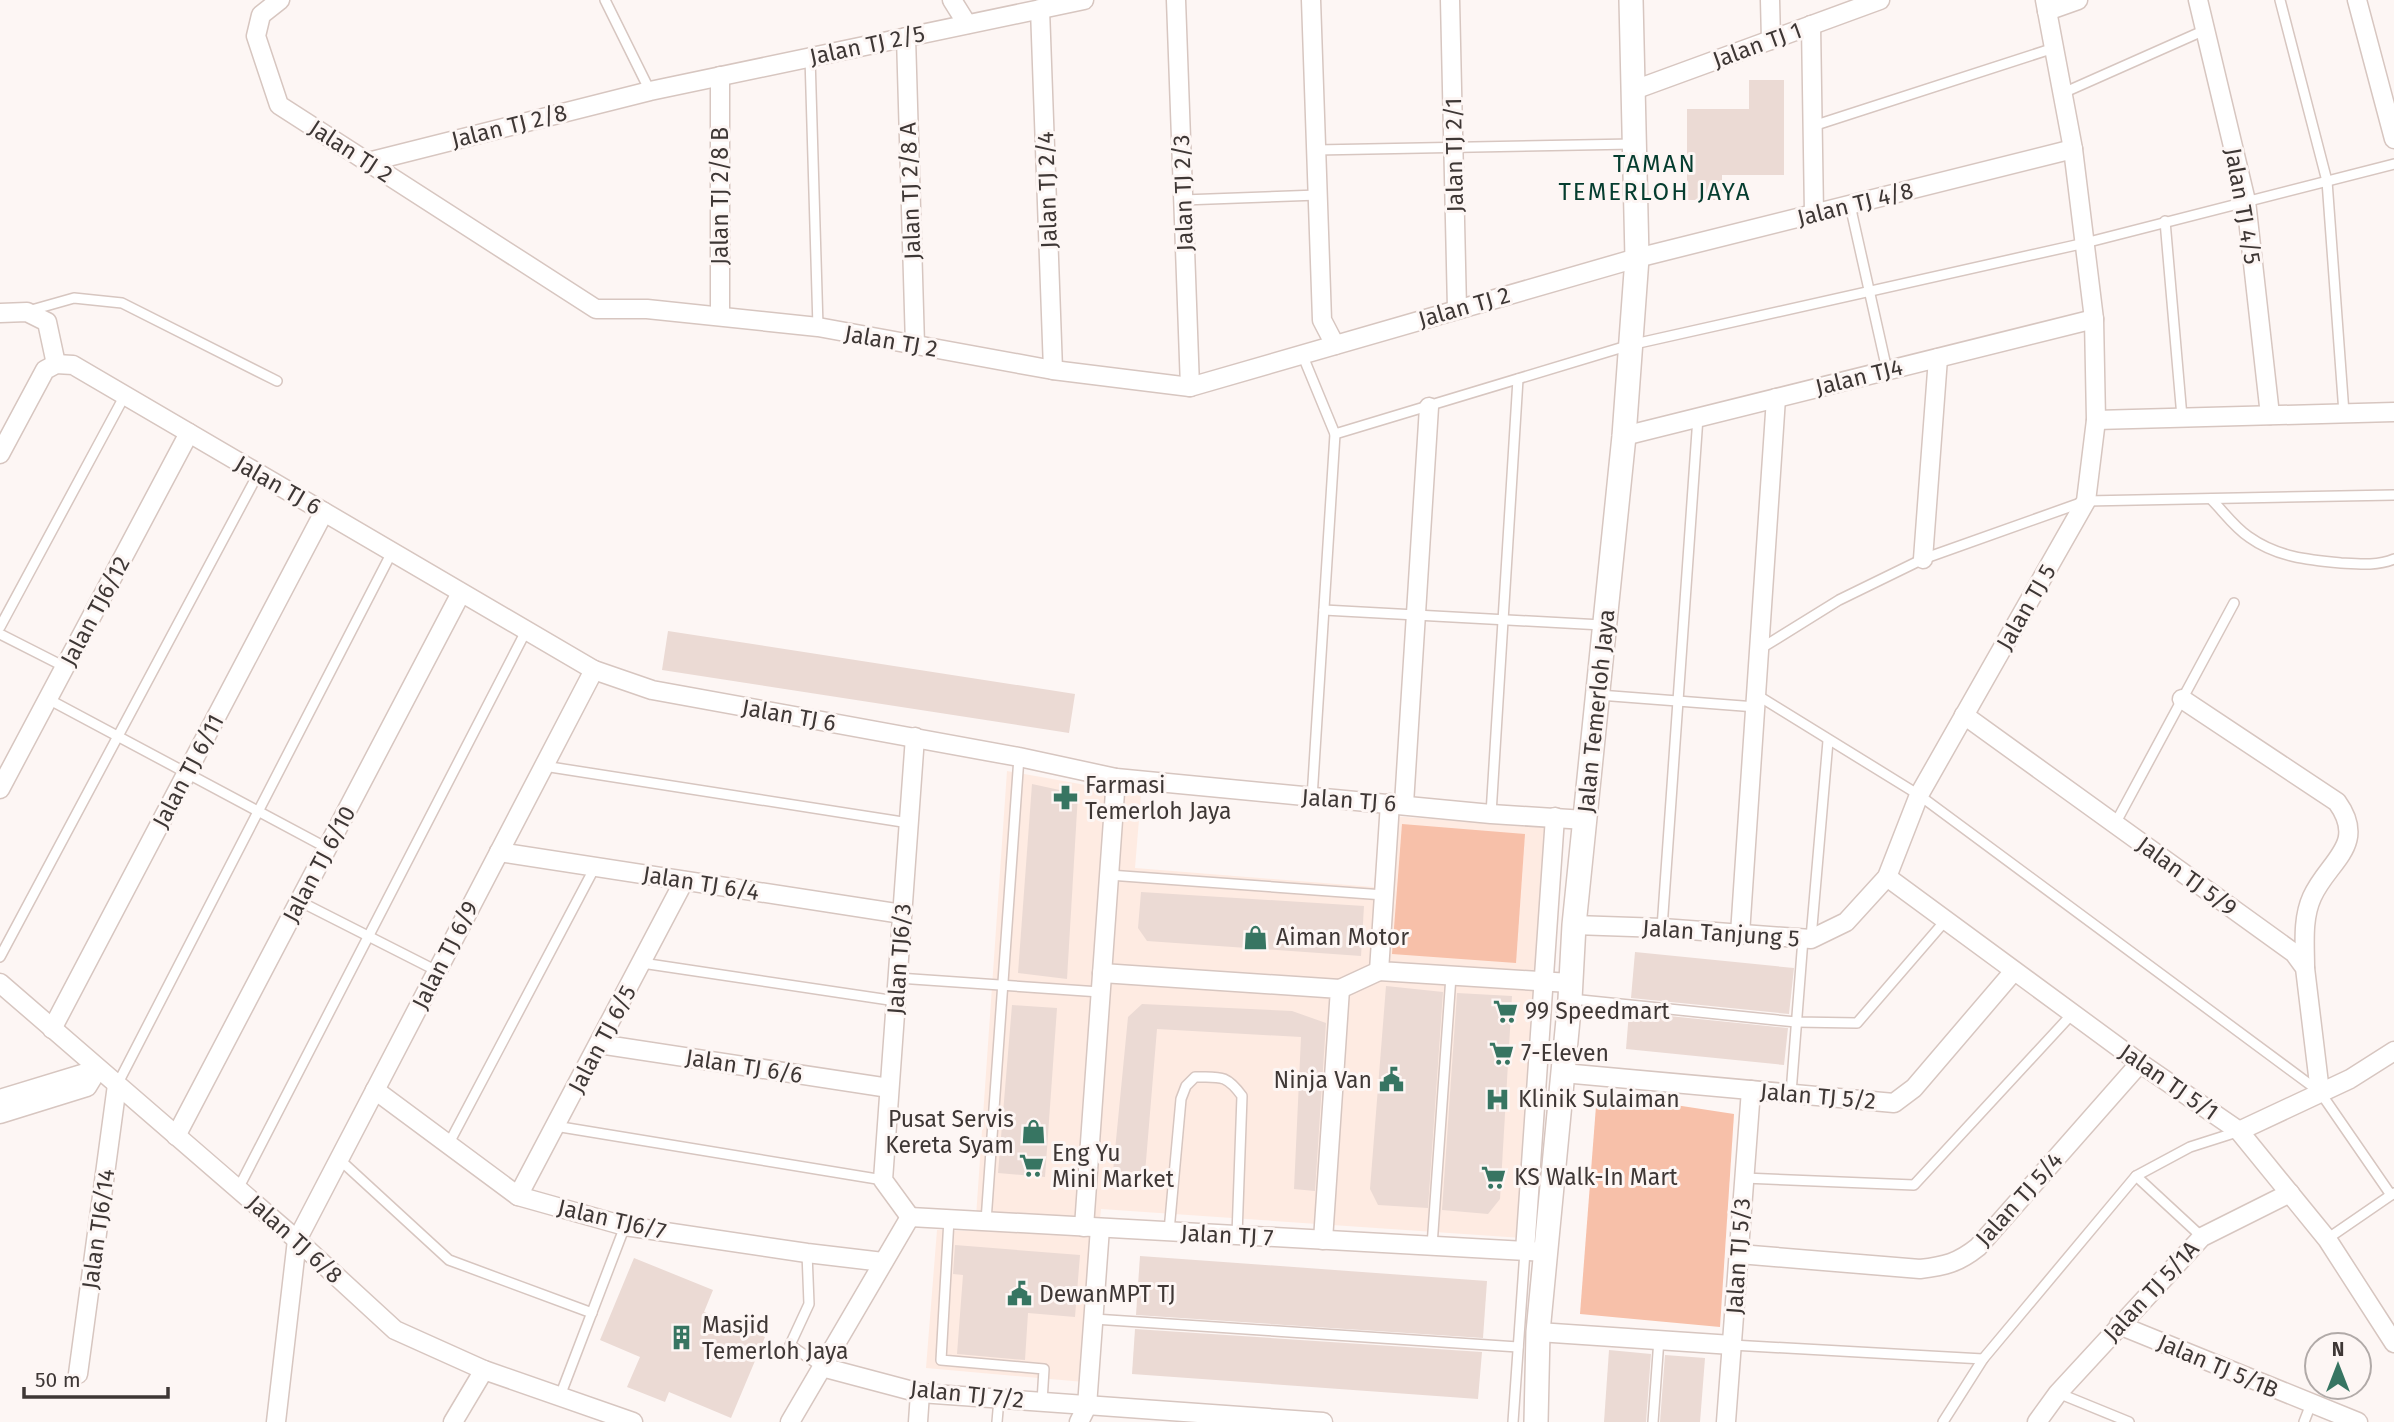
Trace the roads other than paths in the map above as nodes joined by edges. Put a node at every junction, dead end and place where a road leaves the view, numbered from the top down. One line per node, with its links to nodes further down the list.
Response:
1 (280, 0): 34 (street, Jalan TJ 2)
2 (605, 0): 25 (lane)
3 (952, 0): 17 (street)
4 (1084, 0): 16 (street, Jalan TJ 2/5)
5 (1176, 0): 38 (street, Jalan TJ 2/3)
6 (1311, 0): 33 (street)
7 (1450, 0): 31 (street, Jalan TJ 2/1)
8 (1632, 0): 26 (street, Jalan Temerloh Jaya)
9 (1770, 0): 21 (street)
10 (1880, 0): 18 (street, Jalan TJ 1)
11 (2078, 0): 15 (street)
12 (2198, 0): 19 (street, Jalan TJ 4/5)
13 (2280, 0): 36 (lane)
14 (2357, 0): 29 (street)
15 (2046, 6): 22 (street, Jalan TJ 5)
16 (1040, 9): 17 (street, Jalan TJ 2/5); 58 (street, Jalan TJ 2/4)
17 (967, 24): 20 (street, Jalan TJ 2/5)
18 (1811, 25): 21 (street, Jalan TJ 1); 28 (street)
19 (2205, 30): 27 (lane); 39 (street, Jalan TJ 4/5)
20 (906, 37): 23 (street, Jalan TJ 2/5); 52 (street, Jalan TJ 2/8 A)
21 (1771, 40): 26 (street, Jalan TJ 1)
22 (2054, 48): 27 (street, Jalan TJ 5); 28 (lane)
23 (810, 57): 24 (street, Jalan TJ 2/5); 51 (lane)
24 (720, 76): 25 (street, Jalan TJ 2/5); 49 (street, Jalan TJ 2/8 B)
25 (650, 90): 34 (street, Jalan TJ 2/8)
26 (1634, 90): 30 (street, Jalan Temerloh Jaya)
27 (2063, 93): 32 (street, Jalan TJ 5)
28 (1813, 125): 41 (street)
29 (2394, 139)
30 (1635, 144): 31 (lane); 44 (street, Jalan Temerloh Jaya)
31 (1454, 148): 33 (lane); 46 (street, Jalan TJ 2/1)
32 (2073, 149): 40 (street, Jalan TJ 4/8); 43 (street, Jalan TJ 5)
33 (1316, 150): 37 (street)
34 (368, 162): 49 (street, Jalan TJ 2)
35 (2394, 164): 36 (lane)
36 (2326, 181): 39 (lane); 67 (lane)
37 (1318, 194): 38 (lane); 53 (street)
38 (1183, 200): 62 (street, Jalan TJ 2/3)
39 (2246, 201): 42 (lane); 68 (street, Jalan TJ 4/5)
40 (1850, 205): 41 (street, Jalan TJ 4/8); 45 (lane)
41 (1814, 214): 44 (street, Jalan TJ 4/8)
42 (2165, 220): 43 (lane); 70 (lane)
43 (2085, 243): 45 (lane); 50 (street, Jalan TJ 5)
44 (1637, 258): 46 (street, Jalan TJ 2); 54 (street, Jalan Temerloh Jaya)
45 (1869, 291): 54 (lane); 59 (lane)
46 (1457, 309): 53 (street, Jalan TJ 2)
47 (27, 312): 48 (street); 57 (street); 61 (lane)
48 (0, 313)
49 (720, 316): 51 (street, Jalan TJ 2)
50 (2094, 319): 56 (street, Jalan TJ4); 71 (street, Jalan TJ 5)
51 (818, 327): 52 (street, Jalan TJ 2)
52 (915, 345): 58 (street, Jalan TJ 2)
53 (1335, 345): 55 (street, Jalan TJ 2)
54 (1630, 345): 60 (lane); 74 (street, Jalan Temerloh Jaya)
55 (1302, 354): 62 (street, Jalan TJ 2); 73 (lane)
56 (1938, 358): 59 (street, Jalan TJ4); 82 (street)
57 (65, 365): 63 (street, Jalan TJ 6); 75 (street)
58 (1053, 370): 62 (street, Jalan TJ 2)
59 (1887, 370): 64 (street, Jalan TJ4)
60 (1518, 379): 65 (lane); 88 (lane)
61 (277, 382)
62 (1190, 387)
63 (125, 396): 72 (street, Jalan TJ 6); 90 (lane)
64 (1776, 398): 69 (street, Jalan TJ4); 93 (street)
65 (1429, 407): 73 (lane); 87 (street)
66 (2394, 412): 67 (street)
67 (2344, 413): 68 (street)
68 (2270, 415): 70 (street)
69 (1698, 417): 74 (street, Jalan TJ4); 99 (lane)
70 (2182, 417): 71 (street)
71 (2096, 420): 79 (street, Jalan TJ 5)
72 (189, 433): 76 (street, Jalan TJ 6); 94 (street, Jalan TJ6/12)
73 (1335, 434): 86 (lane)
74 (1624, 436): 89 (street, Jalan Temerloh Jaya)
75 (0, 454)
76 (258, 474): 80 (street, Jalan TJ 6); 103 (lane)
77 (2394, 495): 78 (lane)
78 (2211, 499): 79 (lane); 83 (lane)
79 (2086, 501): 82 (lane); 101 (street, Jalan TJ 5)
80 (324, 512): 81 (street, Jalan TJ 6); 107 (street, Jalan TJ 6/11)
81 (392, 552): 84 (street, Jalan TJ 6); 113 (lane)
82 (1923, 559): 93 (lane)
83 (2394, 559)
84 (461, 593): 91 (street, Jalan TJ 6); 119 (street, Jalan TJ 6/10)
85 (2234, 603): 98 (lane)
86 (1324, 610): 87 (lane); 111 (lane)
87 (1416, 616): 88 (lane); 112 (street)
88 (1503, 622): 89 (lane); 114 (lane)
89 (1604, 625): 96 (street, Jalan Temerloh Jaya)
90 (0, 626)
91 (526, 631): 95 (street, Jalan TJ 6); 132 (lane)
92 (0, 634): 94 (lane)
93 (1760, 649): 100 (street)
94 (65, 667): 97 (street, Jalan TJ6/12)
95 (594, 670): 102 (street, Jalan TJ 6); 106 (street, Jalan TJ 6/9)
96 (1597, 695): 99 (lane); 116 (street, Jalan Temerloh Jaya)
97 (48, 699): 103 (lane); 109 (street, Jalan TJ6/12)
98 (2182, 699): 118 (lane); 136 (street)
99 (1678, 701): 100 (lane); 130 (lane)
100 (1756, 701): 104 (lane); 131 (street)
101 (1964, 715): 110 (street, Jalan TJ 5); 118 (street, Jalan TJ 5/9)
102 (915, 737): 105 (street, Jalan TJ 6); 117 (street, Jalan TJ6/3)
103 (118, 738): 107 (lane); 134 (lane)
104 (1828, 741): 110 (lane); 133 (lane)
105 (1019, 757): 108 (street, Jalan TJ 6); 145 (lane)
106 (544, 766): 117 (lane); 120 (street, Jalan TJ 6/9)
107 (187, 773): 113 (lane); 152 (street, Jalan TJ 6/11)
108 (1116, 778): 111 (street, Jalan TJ 6); 122 (street)
109 (0, 789)
110 (1919, 795): 123 (street, Jalan TJ 5); 162 (lane)
111 (1312, 798): 112 (street, Jalan TJ 6)
112 (1397, 803): 114 (street, Jalan TJ 6); 125 (street)
113 (257, 811): 119 (lane); 158 (lane)
114 (1491, 814): 115 (street, Jalan TJ 6)
115 (1555, 817): 116 (street, Jalan TJ 6); 143 (street)
116 (1585, 820): 129 (street, Jalan Temerloh Jaya)
117 (909, 823): 127 (street, Jalan TJ6/3)
118 (2115, 824): 136 (street, Jalan TJ 5/9)
119 (327, 848): 126 (street, Jalan TJ 6/10)
120 (499, 852): 121 (street, Jalan TJ 6/4); 137 (street, Jalan TJ 6/9)
121 (595, 867): 124 (street, Jalan TJ 6/4); 169 (lane)
122 (1109, 875): 125 (lane); 140 (street)
123 (1887, 877): 128 (street, Jalan TJ 5/1); 133 (street, Jalan Tanjung 5)
124 (684, 881): 127 (street, Jalan TJ 6/4); 135 (street, Jalan TJ 6/5)
125 (1384, 895): 138 (street)
126 (299, 901): 132 (lane); 168 (street, Jalan TJ 6/10)
127 (902, 914): 142 (street, Jalan TJ6/3)
128 (1945, 921): 139 (street, Jalan TJ 5/1); 151 (lane)
129 (1574, 925): 130 (street, Jalan Tanjung 5); 147 (street, Jalan Temerloh Jaya)
130 (1662, 928): 131 (street, Jalan Tanjung 5)
131 (1740, 934): 133 (street, Jalan Tanjung 5)
132 (369, 937): 137 (lane); 174 (lane)
133 (1807, 939): 151 (lane)
134 (0, 957)
135 (642, 963): 149 (lane); 153 (street, Jalan TJ 6/5)
136 (2305, 968): 162 (street)
137 (437, 971): 160 (street, Jalan TJ 6/9)
138 (1378, 971): 141 (street); 146 (street)
139 (2014, 971): 150 (street, Jalan TJ 5/1); 163 (street, Jalan TJ 5/2)
140 (1102, 974): 146 (street); 148 (street)
141 (1451, 976): 143 (street); 189 (lane)
142 (898, 978): 145 (lane); 149 (street, Jalan TJ6/3)
143 (1543, 982): 147 (street); 190 (street)
144 (0, 984): 152 (street, Jalan TJ 6/8)
145 (1003, 985): 148 (lane); 180 (lane)
146 (1340, 989): 188 (street)
147 (1570, 991): 151 (lane); 157 (street, Jalan Temerloh Jaya)
148 (1100, 992): 182 (street)
149 (896, 1002): 159 (street, Jalan TJ6/3)
150 (2073, 1013): 155 (street, Jalan TJ 5/1); 172 (lane)
151 (1796, 1022): 163 (lane)
152 (52, 1029): 156 (street, Jalan TJ 6/8)
153 (599, 1044): 159 (street, Jalan TJ 6/6); 166 (street, Jalan TJ 6/5)
154 (2394, 1051): 162 (street)
155 (2140, 1063): 167 (street, Jalan TJ 5/1); 192 (street, Jalan TJ 5/4)
156 (98, 1069): 158 (street, Jalan TJ 6/8); 164 (street); 165 (street)
157 (1563, 1073): 161 (street, Jalan TJ 5/2); 190 (street, Jalan Temerloh Jaya)
158 (117, 1085): 168 (street, Jalan TJ 6/8); 205 (street, Jalan TJ6/14)
159 (889, 1088): 173 (street, Jalan TJ6/3)
160 (375, 1090): 169 (street, Jalan TJ6/7); 170 (street, Jalan TJ 6/9)
161 (1751, 1090): 163 (street, Jalan TJ 5/2); 172 (street, Jalan TJ 5/3)
162 (2320, 1092): 167 (street); 176 (lane)
163 (1791, 1093)
164 (0, 1099)
165 (0, 1114)
166 (555, 1126): 173 (lane); 177 (street, Jalan TJ 6/5)
167 (2239, 1131): 171 (lane); 175 (street, Jalan TJ 5/1)
168 (176, 1136): 174 (street, Jalan TJ 6/8)
169 (447, 1145): 177 (street, Jalan TJ6/7)
170 (339, 1159): 187 (street, Jalan TJ 6/9); 194 (lane)
171 (2136, 1176): 185 (lane); 202 (lane)
172 (1744, 1178): 192 (street, Jalan TJ 5/3)
173 (883, 1180): 178 (street)
174 (238, 1189): 187 (street, Jalan TJ 6/8)
175 (2290, 1193): 185 (street, Jalan TJ 5/1A); 186 (street, Jalan TJ 5/1)
176 (2393, 1194): 186 (lane)
177 (518, 1196): 181 (street, Jalan TJ6/7)
178 (909, 1217): 179 (street, Jalan TJ 7); 193 (street)
179 (949, 1219): 180 (street, Jalan TJ 7); 210 (lane)
180 (986, 1221): 182 (street, Jalan TJ 7)
181 (625, 1226): 191 (street, Jalan TJ6/7); 194 (lane)
182 (1092, 1227): 183 (street, Jalan TJ 7); 195 (street)
183 (1169, 1231): 184 (street, Jalan TJ 7); 184 (lane)
184 (1237, 1235): 188 (street, Jalan TJ 7)
185 (2202, 1237): 196 (street, Jalan TJ 5/1A)
186 (2326, 1239): 199 (street, Jalan TJ 5/1)
187 (297, 1240): 204 (street, Jalan TJ 6/8); 213 (street)
188 (1323, 1240): 189 (street, Jalan TJ 7)
189 (1432, 1246): 190 (street, Jalan TJ 7)
190 (1535, 1252): 197 (street, Jalan Temerloh Jaya); 201 (lane)
191 (807, 1253): 193 (street, Jalan TJ6/7); 203 (lane)
192 (1739, 1254): 200 (street, Jalan TJ 5/3)
193 (883, 1262): 203 (street)
194 (592, 1313): 208 (lane)
195 (1094, 1320): 201 (lane); 212 (street)
196 (2119, 1325): 206 (street, Jalan TJ 5/1A); 211 (street, Jalan TJ 5/1B)
197 (1538, 1332): 198 (street); 222 (street, Jalan Temerloh Jaya)
198 (1659, 1339): 200 (street); 223 (lane)
199 (2394, 1343)
200 (1732, 1345): 202 (lane); 224 (street, Jalan TJ 5/3)
201 (1518, 1347): 221 (lane)
202 (1983, 1359): 225 (lane)
203 (822, 1367): 207 (street, Jalan TJ 7/2); 216 (street)
204 (484, 1370): 208 (street, Jalan TJ 6/8); 214 (street)
205 (79, 1374)
206 (2057, 1392): 226 (street, Jalan TJ 5/1A); 227 (lane)
207 (920, 1393): 209 (street, Jalan TJ 7/2); 217 (street)
208 (560, 1396): 215 (street, Jalan TJ 6/8)
209 (999, 1399): 210 (street, Jalan TJ 7/2); 218 (lane)
210 (1042, 1402): 212 (street, Jalan TJ 7/2)
211 (2311, 1404): 228 (lane); 229 (street, Jalan TJ 5/1B)
212 (1087, 1406): 219 (street); 220 (street, Jalan TJ 7/2)
213 (276, 1422)
214 (453, 1422)
215 (633, 1422)
216 (790, 1422)
217 (918, 1422)
218 (997, 1422)
219 (1079, 1422)
220 (1323, 1422)
221 (1513, 1422)
222 (1536, 1422)
223 (1653, 1422)
224 (1726, 1422)
225 (1942, 1422)
226 (2037, 1422)
227 (2129, 1422)
228 (2304, 1422)
229 (2358, 1422)

